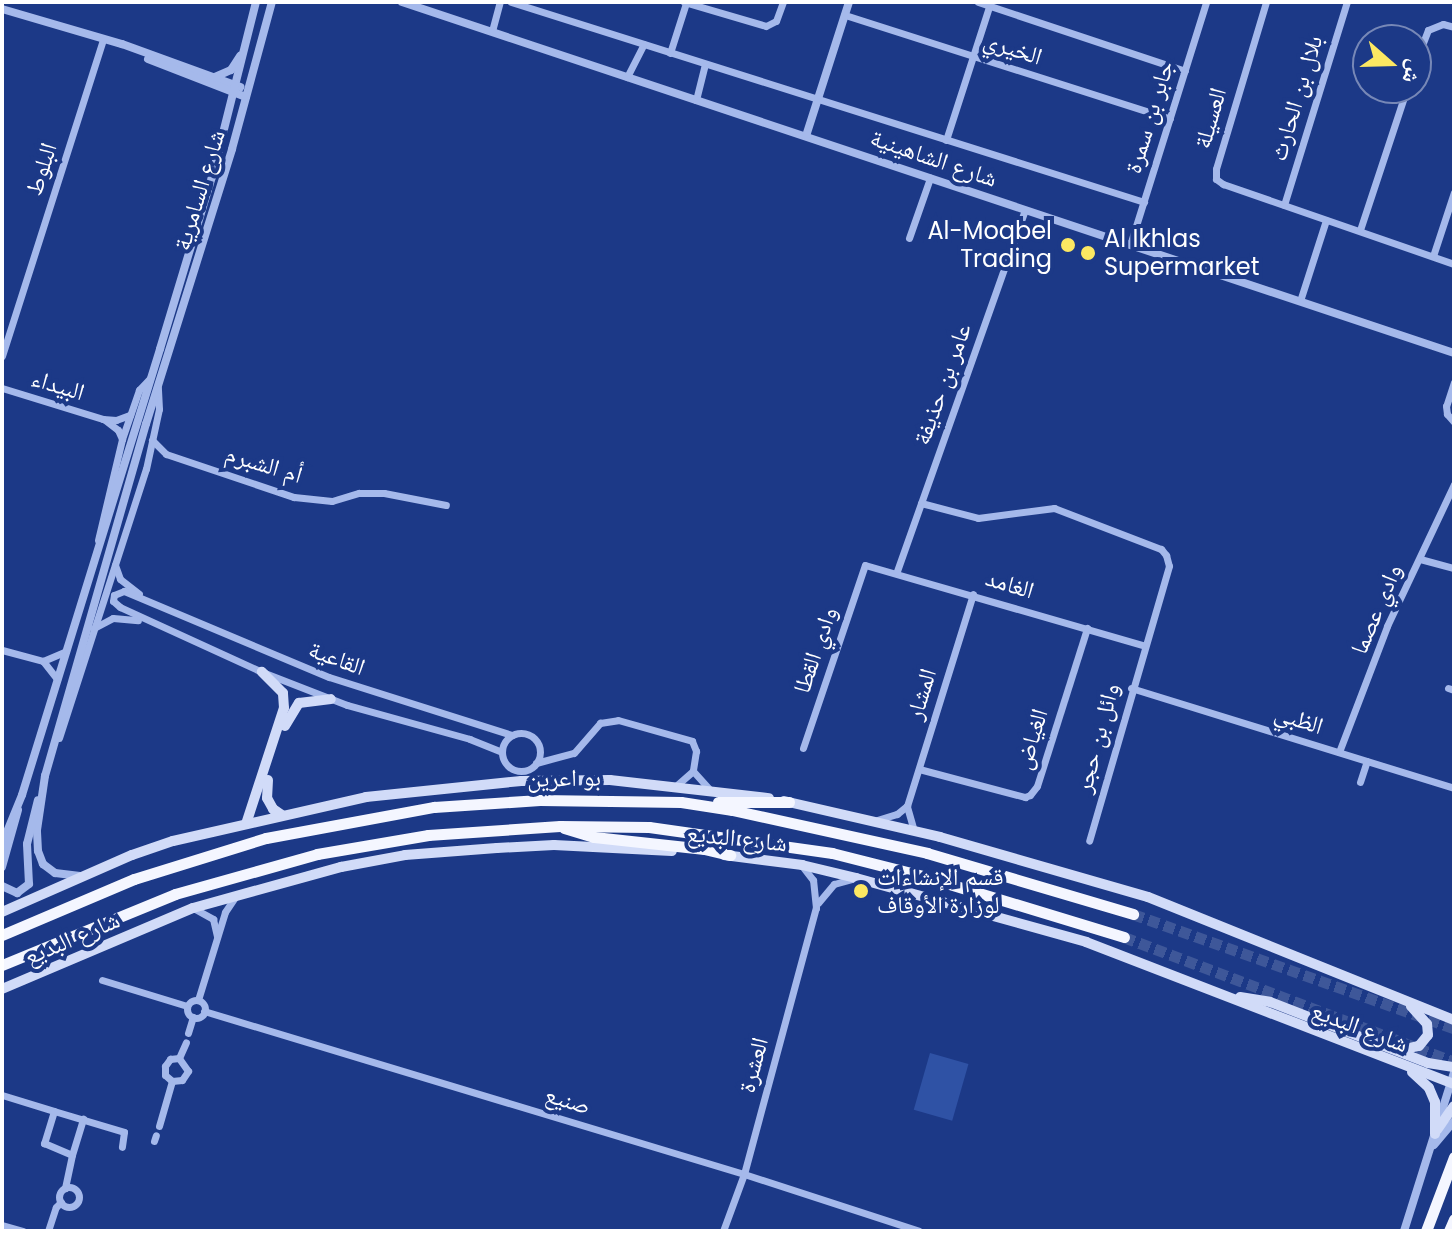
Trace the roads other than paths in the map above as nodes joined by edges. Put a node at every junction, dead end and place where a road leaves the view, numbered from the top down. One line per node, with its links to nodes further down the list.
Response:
1 (256, 2): 19 (street, شارع السامرية)
2 (272, 2): 29 (street, شارع السامرية)
3 (402, 2): 18 (street, شارع الشاهينية)
4 (500, 2): 18 (street)
5 (511, 2): 21 (street, شارع الشاهينية)
6 (685, 2): 7 (street); 22 (street)
7 (783, 2)
8 (849, 2): 15 (street)
9 (978, 2): 13 (street)
10 (1206, 2): 25 (street, جابر بن سمرة)
11 (1266, 2): 40 (street, العسيلة)
12 (1347, 2): 40 (street, بلال بن الحارث)
13 (990, 4): 23 (street); 25 (street)
14 (2, 9): 20 (street)
15 (845, 15): 23 (street, الخيري); 30 (street)
16 (1454, 27): 17 (street)
17 (1432, 28)
18 (492, 31): 26 (street, شارع الشاهينية)
19 (246, 36): 27 (street); 28 (street, شارع السامرية)
20 (103, 40): 27 (street); 53 (street, البلوط)
21 (644, 44): 22 (street, شارع الشاهينية); 26 (street)
22 (670, 53): 24 (street, شارع الشاهينية)
23 (973, 57): 34 (street, الخيري); 36 (street)
24 (705, 64): 30 (street, شارع الشاهينية); 31 (street)
25 (1185, 71): 34 (street, جابر بن سمرة)
26 (627, 77): 31 (street, شارع الشاهينية)
27 (216, 82): 28 (street); 33 (street)
28 (235, 89): 29 (street); 33 (street, شارع السامرية)
29 (247, 94): 50 (street, شارع السامرية)
30 (818, 98): 35 (street); 36 (street, شارع الشاهينية)
31 (696, 100): 35 (street, شارع الشاهينية)
32 (1402, 104): 44 (street)
33 (228, 115): 49 (street, شارع السامرية)
34 (1170, 119): 39 (street, جابر بن سمرة)
35 (806, 136): 37 (street, شارع الشاهينية)
36 (946, 140): 39 (street, شارع الشاهينية)
37 (930, 178): 41 (street, شارع الشاهينية); 45 (street)
38 (1454, 192): 42 (street)
39 (1144, 202): 46 (street, جابر بن سمرة)
40 (1284, 205): 43 (street, العسيلة)
41 (1025, 210): 46 (street, شارع الشاهينية); 66 (street, عامر بن حذيفة)
42 (1450, 219): 47 (street)
43 (1326, 220): 44 (street, العسيلة); 51 (street)
44 (1360, 230): 47 (street, العسيلة)
45 (909, 238)
46 (1130, 245): 51 (street, شارع الشاهينية)
47 (1433, 256): 48 (street, العسيلة)
48 (1454, 264)
49 (179, 285): 50 (street); 54 (street, شارع السامرية)
50 (190, 288): 57 (street, شارع السامرية)
51 (1300, 301): 52 (street, شارع الشاهينية)
52 (1454, 353)
53 (2, 356)
54 (152, 376): 58 (street, شارع السامرية); 68 (street, شارع السامرية)
55 (1454, 382): 60 (street)
56 (2, 388): 59 (street, البيداء)
57 (158, 388): 62 (street, شارع السامرية); 88 (street, شارع السامرية)
58 (130, 414): 59 (street, البيداء); 61 (street, شارع السامرية)
59 (103, 419): 61 (street, البيداء)
60 (1454, 422)
61 (122, 439): 68 (street, شارع السامرية)
62 (152, 440): 63 (street, أم الشبرم); 64 (street, شارع السامرية)
63 (166, 454): 64 (street); 67 (street, أم الشبرم)
64 (148, 461): 70 (street, شارع السامرية)
65 (1454, 484): 69 (street, وادي عصما)
66 (921, 503): 73 (street, عامر بن حذيفة); 79 (street, وائل بن حجر)
67 (446, 505)
68 (98, 550): 81 (street, شارع السامرية)
69 (1420, 559): 72 (street); 92 (street, وادي عصما)
70 (115, 560): 75 (street, القاعية); 77 (street, شارع السامرية)
71 (865, 565): 73 (street, الغامد); 90 (street, وادي القطا)
72 (1454, 568)
73 (897, 571): 74 (street, الغامد)
74 (973, 594): 78 (street, الغامد); 96 (street, المشار)
75 (155, 603): 76 (street, القاعية); 87 (street, القاعية)
76 (160, 626): 77 (street, القاعية); 83 (street, القاعية)
77 (94, 628): 88 (street, شارع السامرية)
78 (1087, 628): 79 (street, الغامد); 96 (street, الغياض)
79 (1143, 645): 85 (street, وائل بن حجر)
80 (2, 650): 82 (street)
81 (66, 651): 82 (street); 84 (street, شارع السامرية)
82 (43, 661): 84 (street)
83 (262, 672): 86 (street, القاعية); 109 (main road)
84 (57, 679): 105 (street, شارع السامرية)
85 (1131, 688): 92 (street, الظبي); 112 (street, وائل بن حجر)
86 (331, 699): 91 (street, القاعية); 107 (main road)
87 (512, 735): 89 (street); 91 (street)
88 (54, 745): 98 (street, شارع السامرية)
89 (539, 747): 93 (street); 95 (street)
90 (803, 748)
91 (502, 752): 95 (street)
92 (1339, 752): 94 (street, الظبي)
93 (561, 756): 95 (street); 97 (street)
94 (1367, 761): 99 (street); 101 (street, الظبي)
95 (536, 763)
96 (919, 769): 106 (street, المشار)
97 (693, 771): 100 (street); 102 (street)
98 (45, 776): 117 (street, شارع السامرية); 119 (street)
99 (1360, 782)
100 (676, 786): 102 (main road, شارع البديع); 107 (main road, شارع البديع)
101 (1454, 788)
102 (709, 789): 104 (main road, شارع البديع)
103 (681, 802): 104 (highway); 124 (highway, بو اعرين); 125 (highway, بو اعرين)
104 (789, 802): 108 (main road, شارع البديع)
105 (18, 806): 113 (street, شارع السامرية); 116 (street)
106 (907, 806): 108 (street); 111 (street)
107 (282, 815): 109 (main road, شارع البديع)
108 (871, 820): 111 (main road, شارع البديع)
109 (246, 824): 117 (main road, شارع البديع)
110 (560, 826): 114 (highway); 126 (highway, بو اعرين); 128 (highway, بو اعرين)
111 (914, 831): 133 (main road, شارع البديع)
112 (1089, 841)
113 (2, 844)
114 (730, 855): 115 (main road, شارع البديع); 120 (main road, شارع البديع)
115 (802, 865): 118 (main road, شارع البديع); 122 (street)
116 (2, 867)
117 (85, 875): 123 (main road, شارع البديع)
118 (856, 878): 122 (street); 131 (main road, شارع البديع)
119 (2, 886)
120 (236, 895): 121 (main road, شارع البديع); 127 (street)
121 (193, 908): 127 (street); 130 (main road, شارع البديع)
122 (816, 908): 158 (street, العشرة)
123 (2, 912)
124 (1133, 914)
125 (2, 935)
126 (1124, 937)
127 (217, 940): 132 (street)
128 (3, 965)
129 (102, 980): 134 (street)
130 (2, 989)
131 (1230, 997): 142 (main road); 144 (main road, شارع البديع)
132 (198, 1000): 134 (street); 136 (street)
133 (1407, 1003): 137 (main road, شارع البديع); 142 (main road)
134 (187, 1006): 138 (street)
135 (1454, 1009): 137 (main road)
136 (204, 1011): 138 (street); 158 (street, صنيع)
137 (1436, 1013): 139 (main road, شارع البديع)
138 (193, 1017): 140 (street)
139 (1454, 1020)
140 (188, 1033)
141 (186, 1042): 143 (street)
142 (1395, 1050): 145 (main road)
143 (179, 1058): 146 (street); 146 (street)
144 (1403, 1065): 145 (main road, شارع البديع); 153 (main road)
145 (1453, 1077): 153 (street)
146 (172, 1081): 152 (street)
147 (2, 1095): 149 (street)
148 (1454, 1106): 153 (main road)
149 (54, 1111): 150 (street); 156 (street)
150 (83, 1119): 154 (street); 156 (street)
151 (1454, 1121): 155 (street)
152 (159, 1126)
153 (1435, 1134): 155 (street)
154 (122, 1147)
155 (1429, 1150): 167 (street)
156 (72, 1155): 159 (street)
157 (1454, 1157): 168 (highway)
158 (744, 1174): 165 (street, العشرة); 166 (street, صنيع)
159 (65, 1188): 160 (street); 160 (street)
160 (61, 1202): 164 (street)
161 (1454, 1219): 169 (highway)
162 (2, 1225): 163 (street)
163 (23, 1231)
164 (48, 1231)
165 (723, 1231)
166 (919, 1231)
167 (1404, 1231)
168 (1426, 1231)
169 (1449, 1231)

